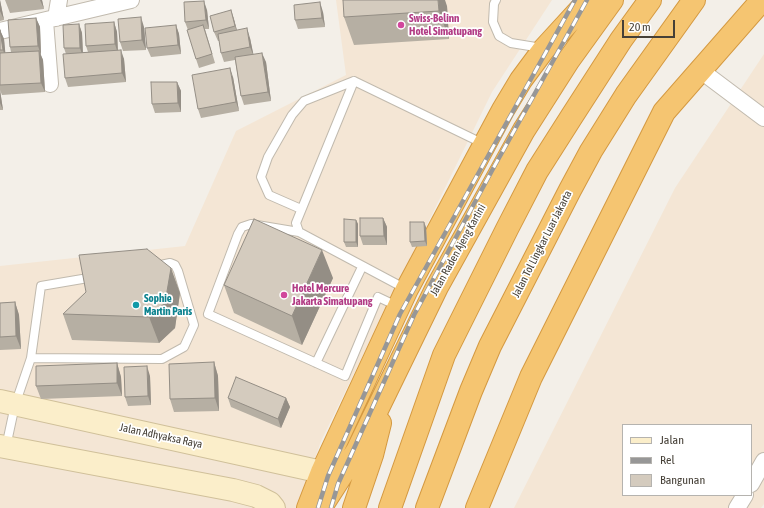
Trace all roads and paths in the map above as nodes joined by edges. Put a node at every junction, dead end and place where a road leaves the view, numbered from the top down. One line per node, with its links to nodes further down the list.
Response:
1 (59, 0): 9 (street)
2 (131, 0): 9 (street)
3 (496, 0): 11 (lane)
4 (587, 0): 11 (highway)
5 (612, 0): 26 (highway, Jalan Raden Ajeng Kartini)
6 (650, 0): 37 (highway)
7 (694, 0): 38 (highway, Jalan Tol Lingkar Luar Jakarta)
8 (762, 0): 12 (highway)
9 (50, 19): 10 (street); 14 (street)
10 (0, 31)
11 (544, 49): 16 (highway)
12 (700, 70): 15 (street); 39 (highway)
13 (354, 82): 16 (lane); 17 (lane); 17 (lane)
14 (50, 84)
15 (764, 118)
16 (484, 144): 22 (highway)
17 (301, 209): 18 (lane)
18 (299, 232): 19 (lane); 25 (lane)
19 (362, 267): 22 (lane); 25 (lane)
20 (147, 268): 24 (lane)
21 (102, 276): 24 (lane)
22 (401, 293): 23 (highway); 25 (lane)
23 (386, 334): 26 (highway); 30 (highway)
24 (30, 358): 27 (lane)
25 (316, 363)
26 (392, 376): 35 (highway, Jalan Raden Ajeng Kartini); 36 (highway)
27 (8, 403): 28 (lane); 30 (main road, Jalan Adhyaksa Raya)
28 (3, 447): 33 (main road)
29 (764, 461): 31 (street)
30 (322, 472): 34 (highway)
31 (752, 482)
32 (744, 496): 40 (street)
33 (274, 508)
34 (308, 508)
35 (319, 508)
36 (354, 508)
37 (390, 508)
38 (427, 508)
39 (478, 508)
40 (738, 508)

